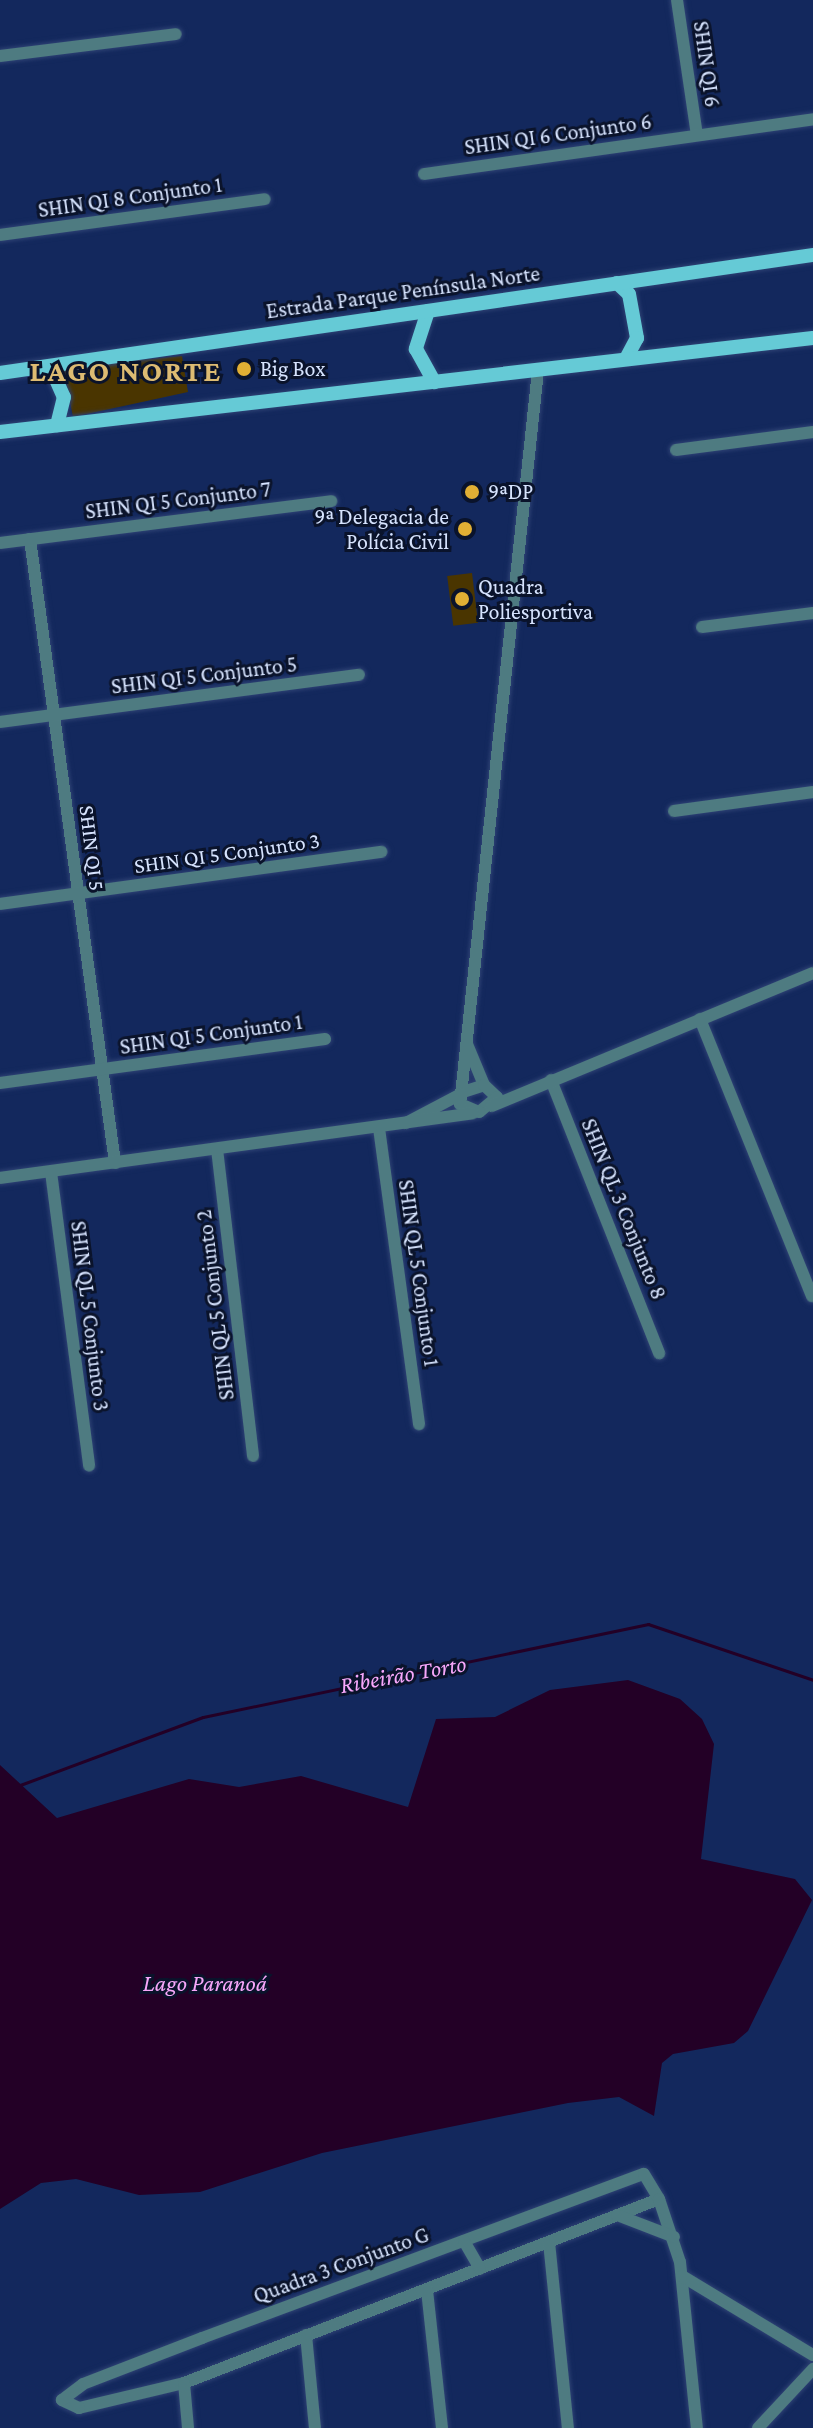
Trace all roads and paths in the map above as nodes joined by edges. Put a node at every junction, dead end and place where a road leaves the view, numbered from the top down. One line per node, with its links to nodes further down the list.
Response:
1 (677, 0): 5 (street, SHIN QI 6)
2 (176, 34): 3 (street)
3 (0, 56)
4 (813, 119): 5 (street, SHIN QI 6 Conjunto 6)
5 (697, 135): 6 (street, SHIN QI 6 Conjunto 6)
6 (424, 174)
7 (265, 199): 8 (street, SHIN QI 8 Conjunto 1)
8 (0, 235)
9 (813, 255): 10 (main road, Estrada Parque Península Norte)
10 (617, 283): 11 (main road, Estrada Parque Península Norte); 13 (main road)
11 (428, 311): 14 (main road, Estrada Parque Península Norte); 17 (main road)
12 (813, 338): 13 (main road)
13 (627, 357): 15 (main road)
14 (50, 366): 16 (main road, Estrada Parque Península Norte); 18 (main road)
15 (531, 372): 17 (main road); 38 (street)
16 (0, 373)
17 (434, 382): 18 (main road)
18 (57, 425): 19 (main road)
19 (0, 432)
20 (813, 432): 21 (street)
21 (676, 450)
22 (331, 501): 23 (street, SHIN QI 5 Conjunto 7)
23 (30, 539): 24 (street, SHIN QI 5 Conjunto 7); 28 (street, SHIN QI 5)
24 (0, 543)
25 (813, 613): 26 (street)
26 (702, 627)
27 (359, 675): 28 (street, SHIN QI 5 Conjunto 5)
28 (55, 714): 29 (street, SHIN QI 5 Conjunto 5); 33 (street, SHIN QI 5)
29 (0, 722)
30 (813, 792): 31 (street)
31 (674, 811)
32 (381, 852): 33 (street, SHIN QI 5 Conjunto 3)
33 (78, 894): 34 (street, SHIN QI 5 Conjunto 3); 39 (street, SHIN QI 5)
34 (0, 904)
35 (813, 973): 36 (street)
36 (700, 1019): 40 (street); 53 (street)
37 (325, 1039): 39 (street, SHIN QI 5 Conjunto 1)
38 (467, 1044): 43 (street); 44 (street)
39 (102, 1069): 41 (street, SHIN QI 5 Conjunto 1); 50 (street, SHIN QI 5)
40 (551, 1080): 42 (street); 54 (street, SHIN QL 3 Conjunto 8)
41 (0, 1083)
42 (538, 1085): 43 (street); 45 (street)
43 (490, 1088): 44 (street); 45 (street)
44 (462, 1093): 46 (street); 47 (street)
45 (492, 1106): 46 (street)
46 (473, 1113): 47 (street)
47 (403, 1125): 48 (street)
48 (379, 1128): 49 (street); 55 (street, SHIN QL 5 Conjunto 1)
49 (217, 1149): 50 (street); 56 (street, SHIN QL 5 Conjunto 2)
50 (115, 1163): 51 (street)
51 (51, 1172): 52 (street); 57 (street, SHIN QL 5 Conjunto 3)
52 (0, 1178)
53 (812, 1296)
54 (659, 1353)
55 (419, 1424)
56 (253, 1456)
57 (89, 1466)
58 (659, 2199): 59 (street); 60 (street); 61 (street, Quadra 3 Conjunto G)
59 (617, 2215): 60 (street); 62 (street)
60 (674, 2237): 64 (street)
61 (464, 2241): 63 (street); 69 (street, Quadra 3 Conjunto G)
62 (549, 2242): 63 (street); 73 (street)
63 (480, 2269): 65 (street)
64 (682, 2276): 67 (street); 74 (street)
65 (427, 2290): 66 (street); 72 (street)
66 (306, 2335): 69 (street); 71 (street)
67 (813, 2355)
68 (813, 2369): 75 (street)
69 (184, 2383): 70 (street)
70 (188, 2428)
71 (315, 2428)
72 (442, 2428)
73 (568, 2428)
74 (697, 2428)
75 (758, 2428)

